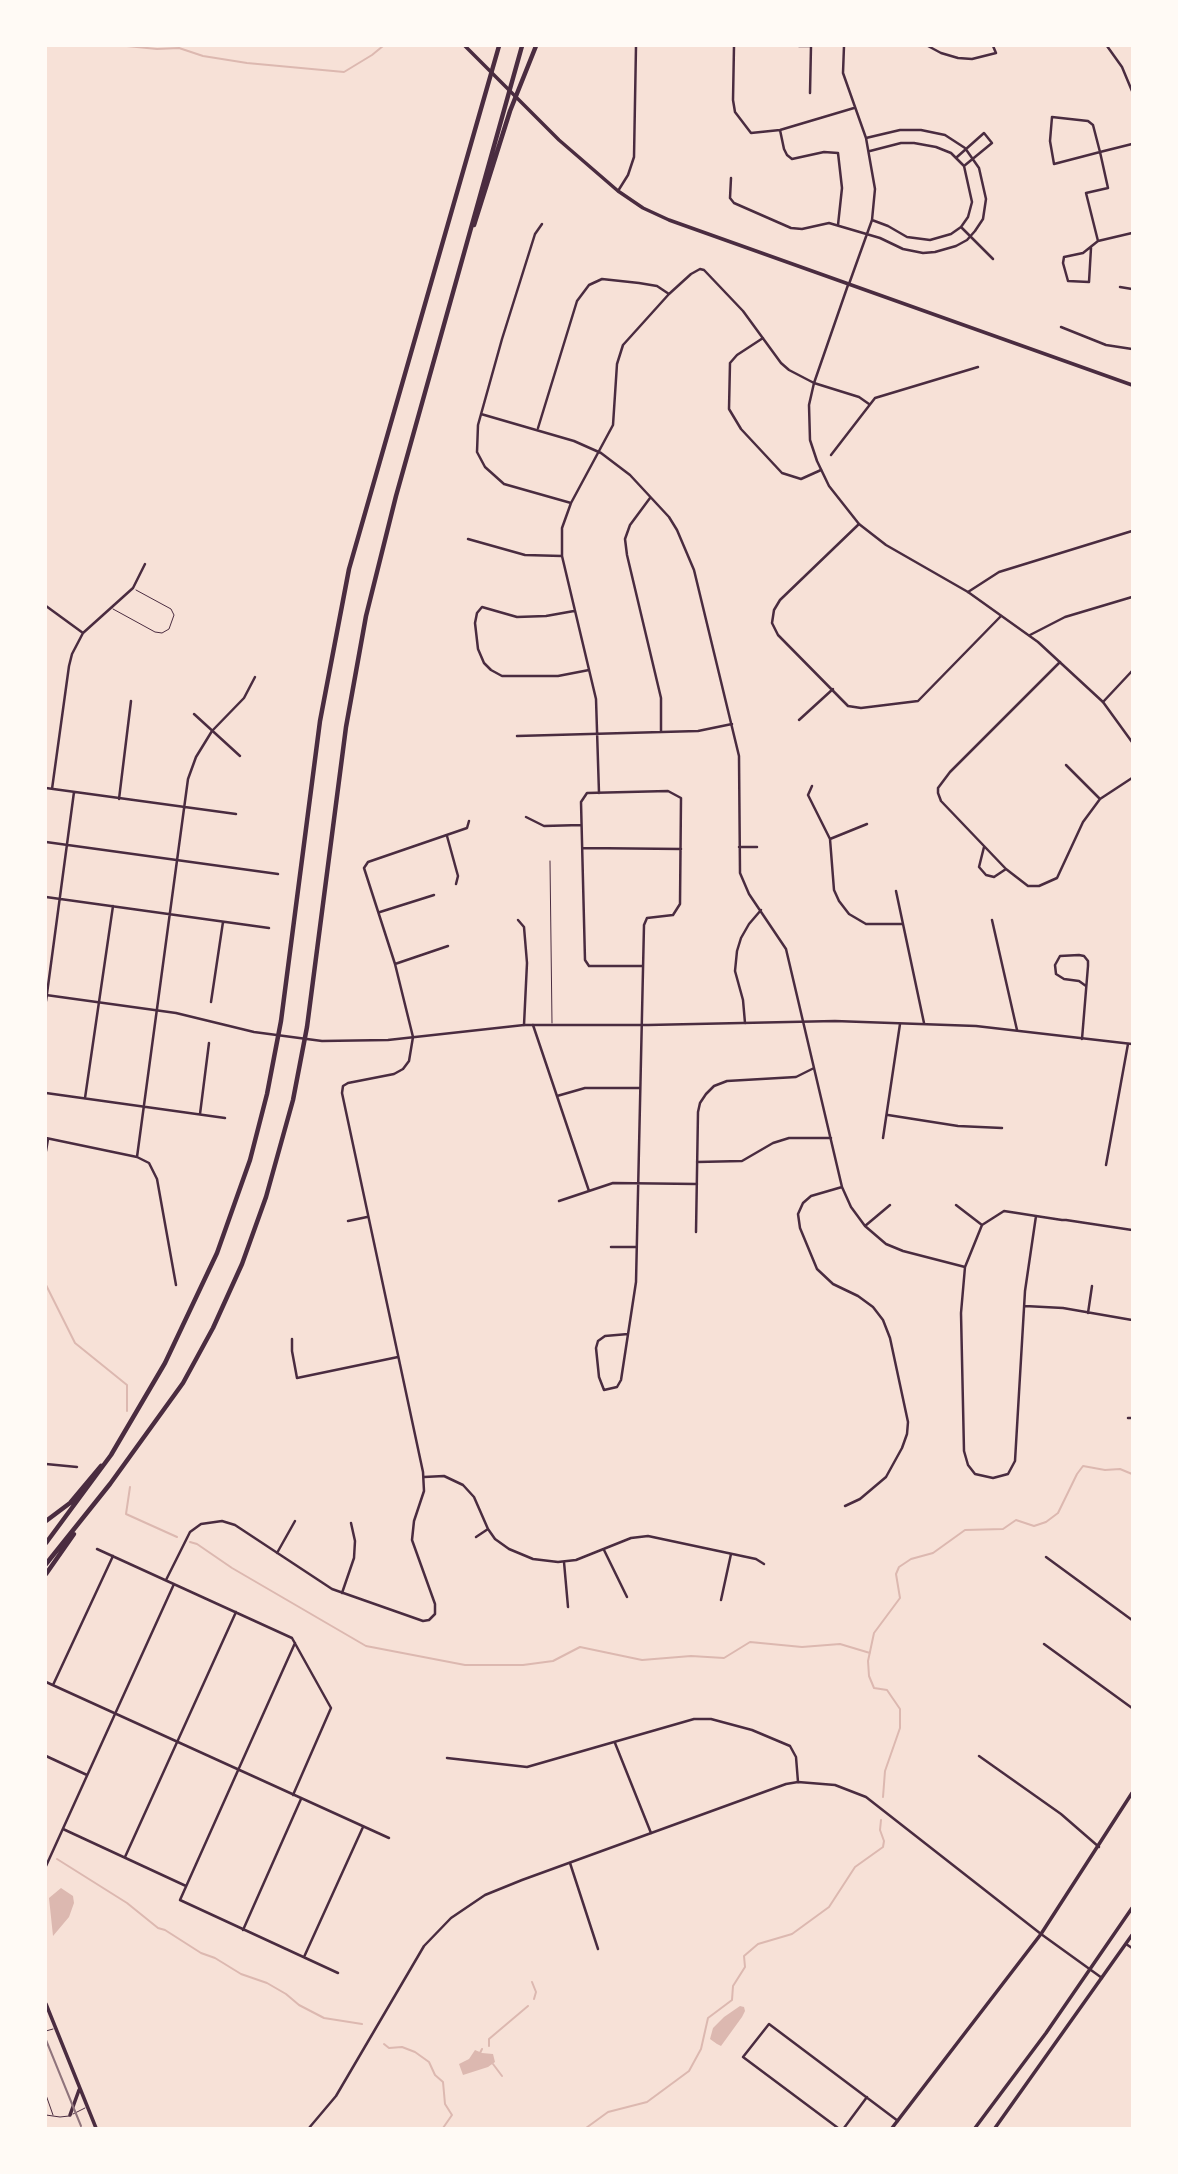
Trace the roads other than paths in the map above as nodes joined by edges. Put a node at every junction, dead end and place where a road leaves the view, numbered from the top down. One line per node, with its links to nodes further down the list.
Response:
1 (466, 46): 26 (main road)
2 (499, 46): 192 (highway)
3 (522, 46): 41 (highway)
4 (536, 46): 41 (highway)
5 (636, 46): 26 (street)
6 (734, 46): 16 (street)
7 (799, 46): 8 (street)
8 (811, 46): 14 (street)
9 (844, 46): 15 (street)
10 (928, 46): 11 (street)
11 (993, 46)
12 (1107, 46): 13 (street)
13 (1132, 91)
14 (810, 93)
15 (854, 108): 16 (street); 17 (street)
16 (780, 130): 29 (street)
17 (866, 138): 19 (street); 20 (street)
18 (1132, 144): 21 (street)
19 (965, 148): 22 (street); 23 (street); 23 (street)
20 (870, 151): 22 (street); 27 (street)
21 (1100, 152): 21 (street); 34 (street)
22 (957, 157): 24 (street)
23 (974, 158): 24 (street); 33 (street)
24 (964, 166): 30 (street)
25 (731, 178): 29 (street)
26 (618, 191): 37 (main road)
27 (872, 220): 30 (street); 32 (street)
28 (542, 225): 49 (street)
29 (838, 225): 32 (street)
30 (961, 227): 33 (street)
31 (1132, 233): 34 (street)
32 (867, 234): 33 (street); 37 (street)
33 (970, 236): 36 (street)
34 (1098, 241): 35 (street)
35 (1091, 248): 35 (street)
36 (993, 259)
37 (849, 284): 46 (street); 47 (main road)
38 (1121, 287): 39 (street)
39 (1132, 289)
40 (670, 295): 43 (street); 50 (street); 51 (street)
41 (451, 299): 197 (highway)
42 (1061, 327): 44 (street)
43 (763, 338): 46 (street); 53 (street)
44 (1132, 349)
45 (978, 367): 48 (street)
46 (814, 383): 48 (street); 53 (street)
47 (1132, 386)
48 (869, 404): 52 (street)
49 (481, 414): 50 (street); 55 (street)
50 (538, 429): 51 (street)
51 (600, 453): 54 (street); 55 (street)
52 (831, 455)
53 (821, 470): 56 (street)
54 (651, 498): 79 (street); 81 (street)
55 (571, 503): 59 (street)
56 (859, 524): 62 (street); 74 (street)
57 (1132, 531): 62 (street)
58 (468, 540): 59 (street)
59 (562, 556): 66 (street)
60 (145, 564): 61 (street)
61 (133, 588): 65 (street); 65 (lane)
62 (968, 592): 67 (street)
63 (1132, 597): 69 (street)
64 (46, 606): 68 (street)
65 (111, 608): 68 (street)
66 (575, 611): 71 (street); 71 (street)
67 (1002, 615): 69 (street); 74 (street)
68 (83, 633): 90 (street)
69 (1030, 635): 70 (street)
70 (1060, 662): 76 (street); 107 (street)
71 (589, 670): 82 (street)
72 (1132, 671): 76 (street)
73 (254, 677): 80 (street)
74 (833, 689): 78 (street)
75 (131, 701): 93 (street)
76 (1103, 702): 84 (street)
77 (194, 714): 80 (street)
78 (799, 720)
79 (732, 724): 81 (street); 105 (street)
80 (212, 732): 85 (street); 95 (street)
81 (661, 732): 82 (street)
82 (598, 734): 83 (street); 92 (street)
83 (517, 736)
84 (1132, 742)
85 (240, 756)
86 (1066, 765): 94 (street)
87 (1132, 778): 94 (street)
88 (812, 786): 102 (street)
89 (46, 788): 90 (street)
90 (52, 789): 91 (street)
91 (74, 792): 93 (street); 104 (street)
92 (599, 793): 100 (street); 109 (street)
93 (119, 799): 95 (street)
94 (1100, 799): 112 (street)
95 (185, 808): 96 (street); 110 (street)
96 (236, 814)
97 (526, 817): 100 (street)
98 (469, 821): 101 (street)
99 (867, 824): 102 (street)
100 (581, 825): 108 (street)
101 (447, 836): 114 (street); 121 (street)
102 (830, 839): 126 (street)
103 (46, 842): 104 (street)
104 (67, 845): 110 (street); 118 (street)
105 (739, 847): 106 (street); 120 (street)
106 (757, 847)
107 (984, 847): 112 (street); 112 (street)
108 (582, 848): 109 (street); 130 (street)
109 (681, 849): 130 (street)
110 (177, 861): 113 (street); 122 (street)
111 (550, 861): 143 (lane)
112 (1006, 869)
113 (278, 874)
114 (456, 884)
115 (896, 891): 126 (street)
116 (433, 895): 121 (street)
117 (46, 897): 118 (street)
118 (59, 898): 119 (street); 132 (street)
119 (113, 906): 122 (street); 135 (street)
120 (761, 911): 137 (street); 138 (street)
121 (380, 912): 129 (street)
122 (170, 914): 125 (street); 136 (street)
123 (517, 920): 142 (street)
124 (992, 920): 145 (street)
125 (223, 921): 127 (street); 134 (street)
126 (902, 924): 140 (street)
127 (269, 928)
128 (448, 946): 129 (street)
129 (395, 964): 146 (street)
130 (643, 966): 144 (street)
131 (1086, 986): 131 (street); 147 (street)
132 (46, 995): 133 (street); 135 (street)
133 (46, 1002)
134 (211, 1002)
135 (99, 1003): 136 (street); 154 (street)
136 (156, 1010): 146 (street); 155 (street)
137 (804, 1021): 138 (street); 139 (street); 150 (street)
138 (745, 1023): 144 (street)
139 (901, 1023): 140 (street); 157 (street)
140 (924, 1023): 145 (street)
141 (533, 1024): 142 (street); 143 (street); 153 (street)
142 (524, 1025): 146 (street)
143 (552, 1025): 144 (street)
144 (641, 1025): 151 (street)
145 (1017, 1030): 147 (street)
146 (413, 1037): 175 (street)
147 (1083, 1039): 149 (street)
148 (209, 1043): 156 (street)
149 (1130, 1044): 166 (street)
150 (814, 1068): 162 (street); 165 (street)
151 (640, 1088): 153 (street); 167 (street)
152 (46, 1093): 154 (street)
153 (556, 1096): 170 (street)
154 (85, 1098): 155 (street)
155 (143, 1106): 156 (street); 164 (street)
156 (200, 1114): 158 (street)
157 (887, 1114): 159 (street); 160 (street)
158 (225, 1118)
159 (1002, 1128)
160 (883, 1138)
161 (47, 1139): 163 (street); 164 (street)
162 (831, 1139): 165 (street); 169 (street)
163 (46, 1151)
164 (137, 1157): 184 (street)
165 (697, 1162): 168 (street)
166 (1106, 1165)
167 (638, 1182): 168 (street); 170 (street); 182 (street)
168 (697, 1184): 180 (street)
169 (842, 1187): 178 (street); 196 (street)
170 (589, 1191): 171 (street)
171 (559, 1201)
172 (890, 1205): 178 (street)
173 (956, 1205): 177 (street)
174 (1036, 1216): 177 (street); 179 (street); 186 (street)
175 (367, 1217): 176 (street); 191 (street)
176 (348, 1221)
177 (982, 1225): 183 (street)
178 (865, 1226): 183 (street)
179 (1132, 1230)
180 (696, 1232)
181 (611, 1247): 182 (street)
182 (636, 1247): 189 (street)
183 (965, 1267): 186 (street)
184 (176, 1286)
185 (1092, 1286): 187 (street)
186 (1024, 1306): 187 (street)
187 (1088, 1313): 188 (street)
188 (1132, 1320)
189 (628, 1334): 189 (street)
190 (292, 1339): 191 (street)
191 (398, 1357): 195 (street)
192 (111, 1455): 198 (highway); 203 (highway)
193 (46, 1464): 194 (street)
194 (77, 1467)
195 (424, 1477): 201 (street); 216 (street)
196 (845, 1506)
197 (88, 1512): 211 (highway); 213 (highway)
198 (46, 1521)
199 (295, 1521): 206 (street)
200 (351, 1523): 216 (street)
201 (488, 1529): 202 (street); 210 (street)
202 (477, 1537)
203 (46, 1544)
204 (97, 1549): 208 (street)
205 (604, 1550): 207 (street); 210 (street); 217 (street)
206 (277, 1553): 214 (street); 216 (street)
207 (731, 1554): 212 (street); 218 (street)
208 (113, 1556): 214 (street); 225 (street)
209 (1046, 1557): 221 (street)
210 (564, 1562): 219 (street)
211 (46, 1564)
212 (764, 1564)
213 (46, 1574)
214 (166, 1580): 215 (street)
215 (174, 1584): 220 (street); 227 (street)
216 (342, 1593)
217 (627, 1597)
218 (721, 1600)
219 (568, 1607)
220 (236, 1612): 222 (street); 228 (street)
221 (1132, 1620)
222 (295, 1643): 233 (street); 237 (street)
223 (1044, 1644): 226 (street)
224 (46, 1682): 225 (street)
225 (52, 1685): 227 (street)
226 (1132, 1708)
227 (114, 1713): 228 (street); 234 (street)
228 (177, 1741): 233 (street); 244 (street)
229 (615, 1742): 232 (street); 235 (street); 241 (street)
230 (46, 1756): 234 (street)
231 (979, 1756): 243 (street)
232 (447, 1758)
233 (239, 1770): 237 (street); 247 (street)
234 (87, 1775): 240 (street)
235 (798, 1782): 241 (street); 250 (street)
236 (1132, 1793): 243 (main road)
237 (293, 1795): 238 (street)
238 (301, 1798): 239 (street); 249 (street)
239 (363, 1826): 242 (street); 255 (street)
240 (63, 1829): 244 (street); 246 (street)
241 (651, 1833): 245 (street)
242 (389, 1838)
243 (1099, 1847): 250 (main road)
244 (125, 1857): 247 (street)
245 (570, 1863): 254 (street); 271 (street)
246 (46, 1866)
247 (186, 1886): 249 (street)
248 (1132, 1908): 256 (main road)
249 (243, 1930): 255 (street)
250 (1041, 1934): 256 (street); 269 (main road)
251 (1132, 1935): 252 (main road)
252 (1126, 1944): 253 (street); 258 (main road)
253 (1132, 1948)
254 (598, 1949)
255 (304, 1957): 257 (street)
256 (1089, 1969): 258 (street); 275 (main road)
257 (338, 1973)
258 (1102, 1978): 276 (main road)
259 (46, 2004): 260 (main road)
260 (55, 2029): 261 (lane); 262 (main road)
261 (46, 2031)
262 (80, 2088): 265 (main road); 267 (main road)
263 (46, 2095): 268 (lane)
264 (867, 2097): 269 (street); 272 (street); 273 (street)
265 (87, 2107): 267 (lane); 270 (main road)
266 (46, 2115): 268 (lane)
267 (70, 2115): 268 (lane)
268 (54, 2117)
269 (898, 2121): 274 (main road)
270 (96, 2129)
271 (309, 2129)
272 (838, 2129)
273 (844, 2129)
274 (892, 2129)
275 (975, 2129)
276 (995, 2129)

